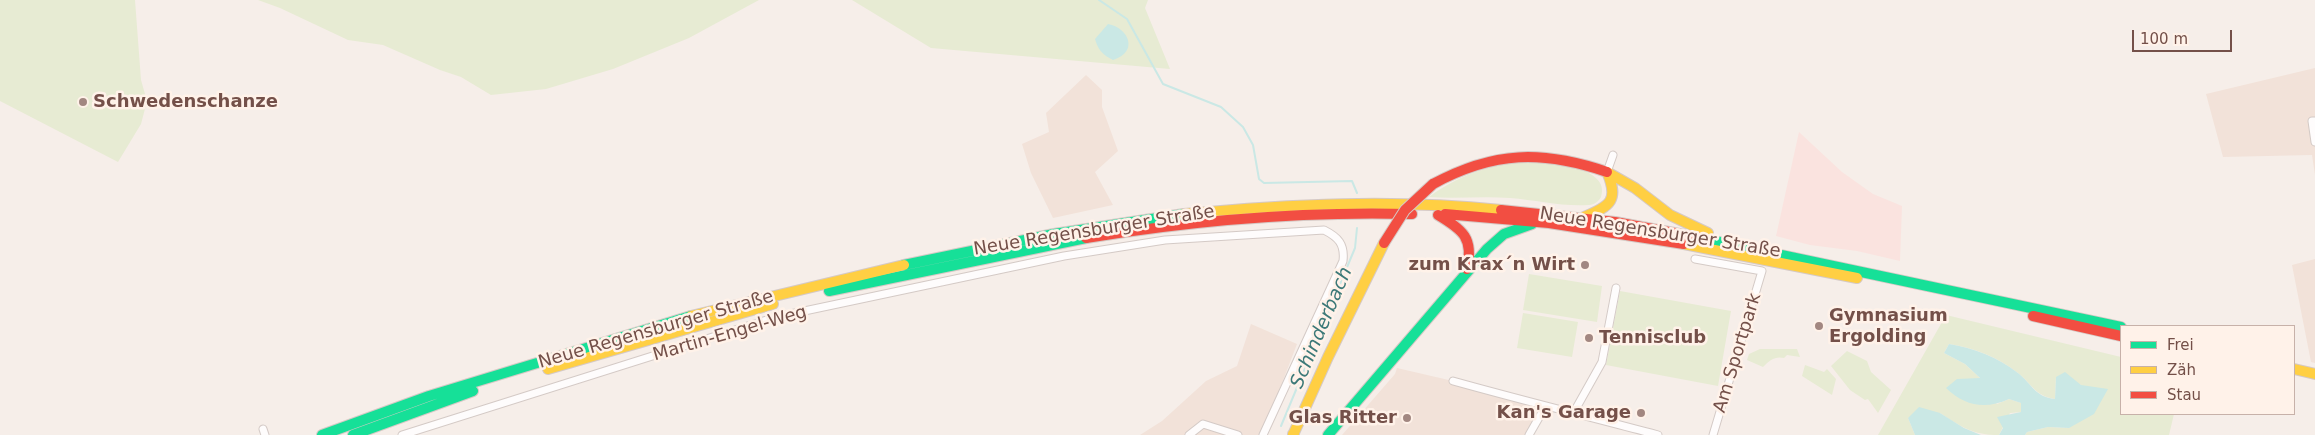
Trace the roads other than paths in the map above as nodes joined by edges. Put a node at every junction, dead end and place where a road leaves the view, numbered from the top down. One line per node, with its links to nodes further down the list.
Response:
1 (2314, 121): 2 (street)
2 (2315, 142)
3 (1613, 154): 4 (street)
4 (1607, 172): 6 (main road); 8 (main road); 27 (main road, bridge)
5 (1436, 214): 7 (main road); 10 (main road); 22 (main road)
6 (1582, 218): 8 (main road, Neue Regensburger Straße); 21 (main road, Neue Regensburger Straße)
7 (1540, 222): 10 (main road); 13 (main road)
8 (1729, 242): 12 (main road, Neue Regensburger Straße)
9 (1695, 259): 31 (street, Am Sportpark)
10 (1465, 274): 28 (main road)
11 (1616, 288): 20 (street)
12 (2120, 327)
13 (2120, 336)
14 (2295, 369): 15 (main road)
15 (2315, 374)
16 (2295, 377): 18 (main road)
17 (1453, 381): 19 (street)
18 (2315, 383)
19 (1545, 407): 20 (street); 29 (street)
20 (1574, 412): 30 (street)
21 (322, 435)
22 (354, 435)
23 (402, 435): 26 (street, Martin-Engel-Weg)
24 (1189, 435): 25 (street)
25 (1236, 435)
26 (1263, 435)
27 (1294, 435)
28 (1328, 435)
29 (1529, 435)
30 (1658, 435)
31 (1713, 435)

